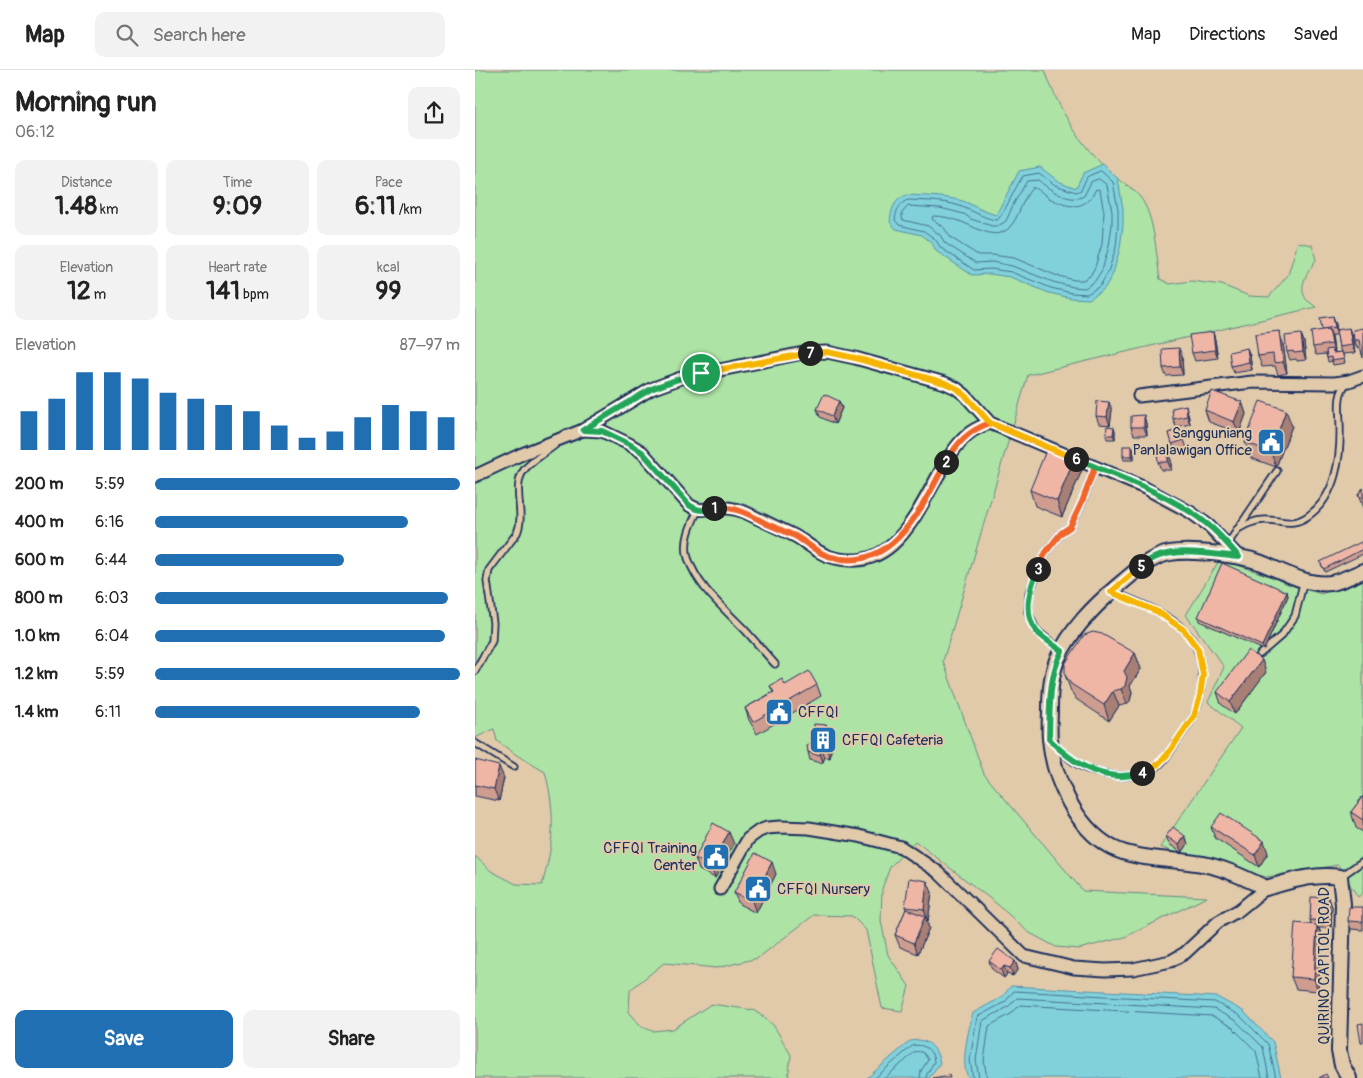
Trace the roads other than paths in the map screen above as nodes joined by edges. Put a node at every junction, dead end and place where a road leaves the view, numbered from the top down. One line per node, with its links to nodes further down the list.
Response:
1 (1363, 376): 2 (street)
2 (1349, 381): 3 (street); 11 (lane)
3 (1139, 396)
4 (990, 423): 5 (street); 7 (street); 10 (street)
5 (583, 430): 6 (street); 10 (street)
6 (566, 436): 9 (street); 20 (lane)
7 (1095, 467): 12 (street); 17 (lane)
8 (1277, 471): 11 (lane)
9 (475, 476)
10 (698, 510): 19 (lane)
11 (1236, 530): 12 (lane)
12 (1227, 545): 13 (street)
13 (1239, 557): 15 (street); 16 (street)
14 (1363, 571): 15 (street)
15 (1304, 580): 18 (lane)
16 (1111, 592): 17 (street); 21 (lane)
17 (1062, 651): 21 (street)
18 (1260, 654)
19 (775, 664)
20 (475, 671)
21 (1049, 739): 26 (street)
22 (475, 743): 23 (lane)
23 (514, 767)
24 (1363, 861): 25 (lane)
25 (1340, 877): 26 (street, QUIRINO CAPITOL ROAD); 28 (street, QUIRINO CAPITOL ROAD)
26 (1266, 888): 27 (street)
27 (720, 890)
28 (1349, 1078)

